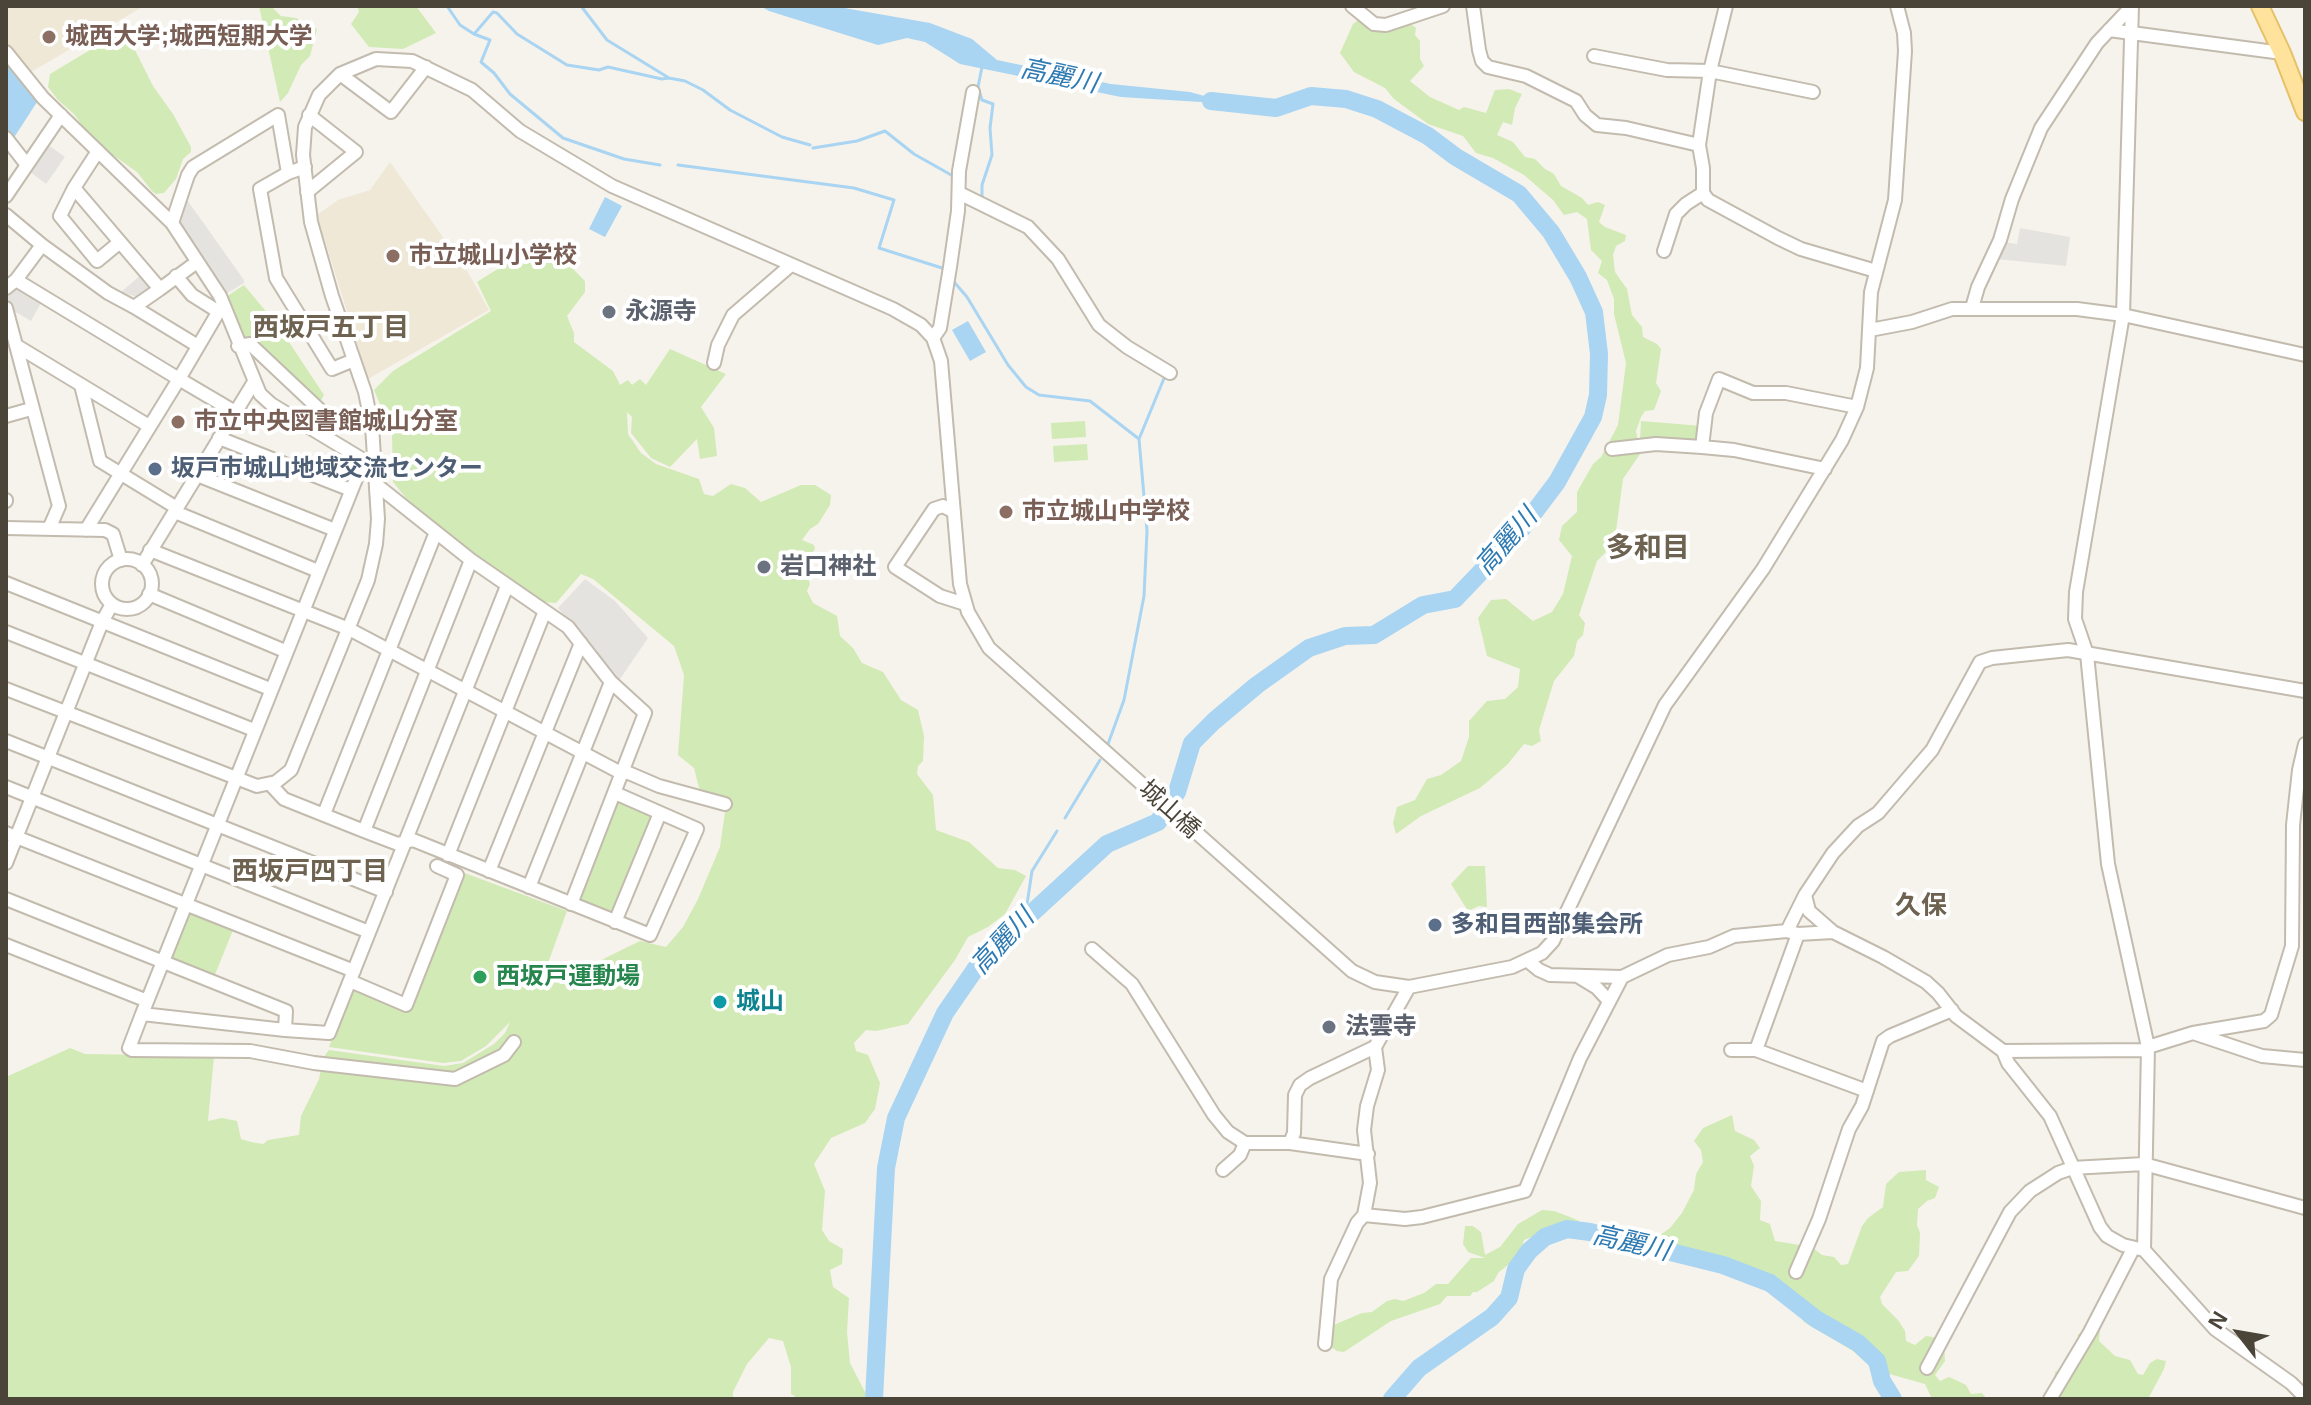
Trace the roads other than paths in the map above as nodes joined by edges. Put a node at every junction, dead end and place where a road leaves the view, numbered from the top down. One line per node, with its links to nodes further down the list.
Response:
1 (1352, 6): 2 (street)
2 (1443, 6)
3 (1473, 6): 21 (street)
4 (1726, 6): 13 (street)
5 (1897, 6): 38 (street)
6 (2260, 6): 10 (main road)
7 (2109, 30): 8 (street); 8 (street); 45 (street)
8 (2132, 34): 10 (street); 46 (street)
9 (6, 52): 18 (street)
10 (2282, 53): 17 (main road)
11 (1594, 56): 13 (street)
12 (426, 67): 14 (street); 14 (street); 37 (street)
13 (1710, 71): 16 (street); 21 (street)
14 (340, 74): 19 (street)
15 (973, 92): 28 (street)
16 (1813, 92)
17 (2305, 112)
18 (61, 115): 22 (street); 23 (street)
19 (309, 115): 24 (street); 27 (street)
20 (6, 138): 23 (street)
21 (1699, 145): 29 (street)
22 (98, 151): 26 (street); 32 (street)
23 (27, 165): 30 (street)
24 (305, 167): 25 (street); 27 (street)
25 (288, 173): 32 (street); 53 (street)
26 (74, 188): 33 (street); 33 (street)
27 (307, 192): 53 (street)
28 (959, 193): 48 (street); 55 (street)
29 (1703, 193): 35 (street); 38 (street)
30 (6, 196)
31 (6, 215): 34 (street)
32 (172, 223): 36 (street)
33 (120, 242): 41 (street)
34 (42, 245): 40 (street); 42 (street)
35 (1664, 251)
36 (197, 262): 39 (street); 44 (street)
37 (791, 265): 48 (street); 54 (street)
38 (1876, 271): 47 (street)
39 (176, 276): 41 (street); 44 (street)
40 (11, 284): 56 (street)
41 (160, 289): 42 (street)
42 (134, 307): 50 (street)
43 (6, 308): 49 (street)
44 (221, 308): 50 (street); 51 (street)
45 (1972, 308): 46 (street); 47 (street)
46 (2123, 315): 52 (street); 99 (street)
47 (1870, 330): 59 (street)
48 (933, 338): 75 (street, 城山橋)
49 (17, 346): 58 (street); 60 (street)
50 (198, 346): 56 (street)
51 (238, 346): 57 (street); 64 (street)
52 (2305, 355)
53 (354, 360): 68 (street)
54 (714, 363)
55 (1170, 373)
56 (179, 379): 61 (street); 63 (street)
57 (254, 382): 61 (street); 64 (street)
58 (81, 385): 63 (street); 70 (street)
59 (1857, 407): 66 (street); 69 (street)
60 (31, 409): 62 (street); 77 (street)
61 (235, 412): 65 (street)
62 (6, 416)
63 (149, 426): 70 (street)
64 (314, 429): 68 (street)
65 (219, 438): 71 (street); 73 (street)
66 (1702, 447): 67 (street); 69 (street)
67 (1612, 449)
68 (375, 467): 72 (street); 73 (street)
69 (1825, 469): 147 (street)
70 (120, 474): 74 (street); 78 (street)
71 (197, 475): 74 (street); 79 (street)
72 (378, 486): 80 (street); 94 (street)
73 (351, 490): 79 (street)
74 (176, 510): 81 (street); 85 (street)
75 (954, 512): 90 (street, 城山橋); 90 (street)
76 (6, 528): 77 (street)
77 (49, 529): 78 (street)
78 (86, 530): 82 (street)
79 (335, 530): 85 (street)
80 (436, 532): 83 (street); 98 (street)
81 (150, 550): 84 (street); 91 (street)
82 (121, 560): 84 (street); 89 (street)
83 (471, 560): 87 (street); 101 (street)
84 (142, 565): 88 (street)
85 (318, 571): 91 (street)
86 (6, 583): 93 (street)
87 (507, 586): 92 (street); 105 (street)
88 (149, 594): 89 (street); 97 (street)
89 (112, 604): 93 (street)
90 (965, 604): 151 (street, 城山橋)
91 (301, 611): 94 (street); 97 (street)
92 (545, 611): 96 (street); 107 (street)
93 (102, 622): 100 (street); 104 (street)
94 (349, 629): 98 (street); 117 (street)
95 (6, 632): 100 (street)
96 (581, 643): 102 (street); 110 (street)
97 (285, 651): 104 (street)
98 (389, 651): 101 (street); 123 (street)
99 (2087, 654): 106 (street); 135 (street); 160 (street)
100 (86, 664): 108 (street); 109 (street)
101 (427, 671): 105 (street); 125 (street)
102 (611, 682): 113 (street); 115 (street)
103 (6, 689): 108 (street)
104 (270, 689): 109 (street)
105 (464, 691): 107 (street); 127 (street)
106 (2305, 691)
107 (505, 712): 110 (street); 128 (street)
108 (66, 714): 114 (street); 116 (street)
109 (254, 730): 116 (street)
110 (544, 733): 113 (street); 132 (street)
111 (6, 741): 114 (street)
112 (2305, 744): 144 (street)
113 (583, 753): 115 (street); 133 (street)
114 (49, 758): 120 (street); 124 (street)
115 (623, 772): 119 (street); 121 (street)
116 (236, 779): 117 (street); 124 (street)
117 (270, 784): 123 (street)
118 (6, 787): 120 (street)
119 (615, 793): 122 (street); 138 (street)
120 (33, 798): 126 (street); 130 (street)
121 (725, 804)
122 (660, 813): 139 (street); 139 (street)
123 (324, 814): 125 (street)
124 (217, 824): 130 (street); 134 (street)
125 (364, 831): 127 (street)
126 (11, 835): 129 (street); 137 (street)
127 (408, 847): 128 (street); 134 (street)
128 (448, 855): 132 (street)
129 (6, 863)
130 (201, 865): 137 (street); 140 (street)
131 (437, 866): 148 (street)
132 (489, 871): 133 (street)
133 (529, 887): 138 (street)
134 (386, 892): 140 (street)
135 (1805, 895): 141 (street); 142 (street)
136 (6, 899): 146 (street)
137 (185, 904): 146 (street); 148 (street)
138 (571, 904): 139 (street)
139 (615, 922)
140 (369, 932): 148 (street)
141 (1792, 932): 142 (street); 150 (street); 162 (street)
142 (1833, 932): 154 (street)
143 (6, 945): 152 (street)
144 (2298, 945): 157 (street)
145 (1092, 949): 166 (street)
146 (163, 960): 152 (street); 156 (street)
147 (1528, 961): 149 (street); 151 (street)
148 (352, 976): 156 (street)
149 (1579, 977): 150 (street); 153 (street)
150 (1622, 977): 153 (street)
151 (1409, 987): 159 (street)
152 (145, 1000): 155 (street)
153 (1609, 1001): 173 (street)
154 (1952, 1010): 163 (street); 165 (street)
155 (142, 1014): 156 (street); 158 (street)
156 (285, 1030)
157 (2193, 1033): 160 (street); 164 (street)
158 (514, 1042)
159 (1375, 1047): 167 (street); 168 (street)
160 (2148, 1048): 163 (street); 169 (street)
161 (1731, 1050): 162 (street)
162 (1756, 1050): 165 (street)
163 (2003, 1051): 170 (street)
164 (2305, 1060)
165 (1867, 1091): 175 (street)
166 (1245, 1143): 167 (street); 171 (street)
167 (1290, 1143): 168 (street)
168 (1368, 1154): 173 (street)
169 (2144, 1164): 170 (street); 172 (street); 174 (street)
170 (2072, 1168): 174 (street); 177 (street)
171 (1223, 1170)
172 (2305, 1208)
173 (1364, 1215): 176 (street)
174 (2138, 1250): 178 (street); 179 (street)
175 (1796, 1272)
176 (1325, 1344)
177 (1927, 1368)
178 (2305, 1397)
179 (2050, 1399)

